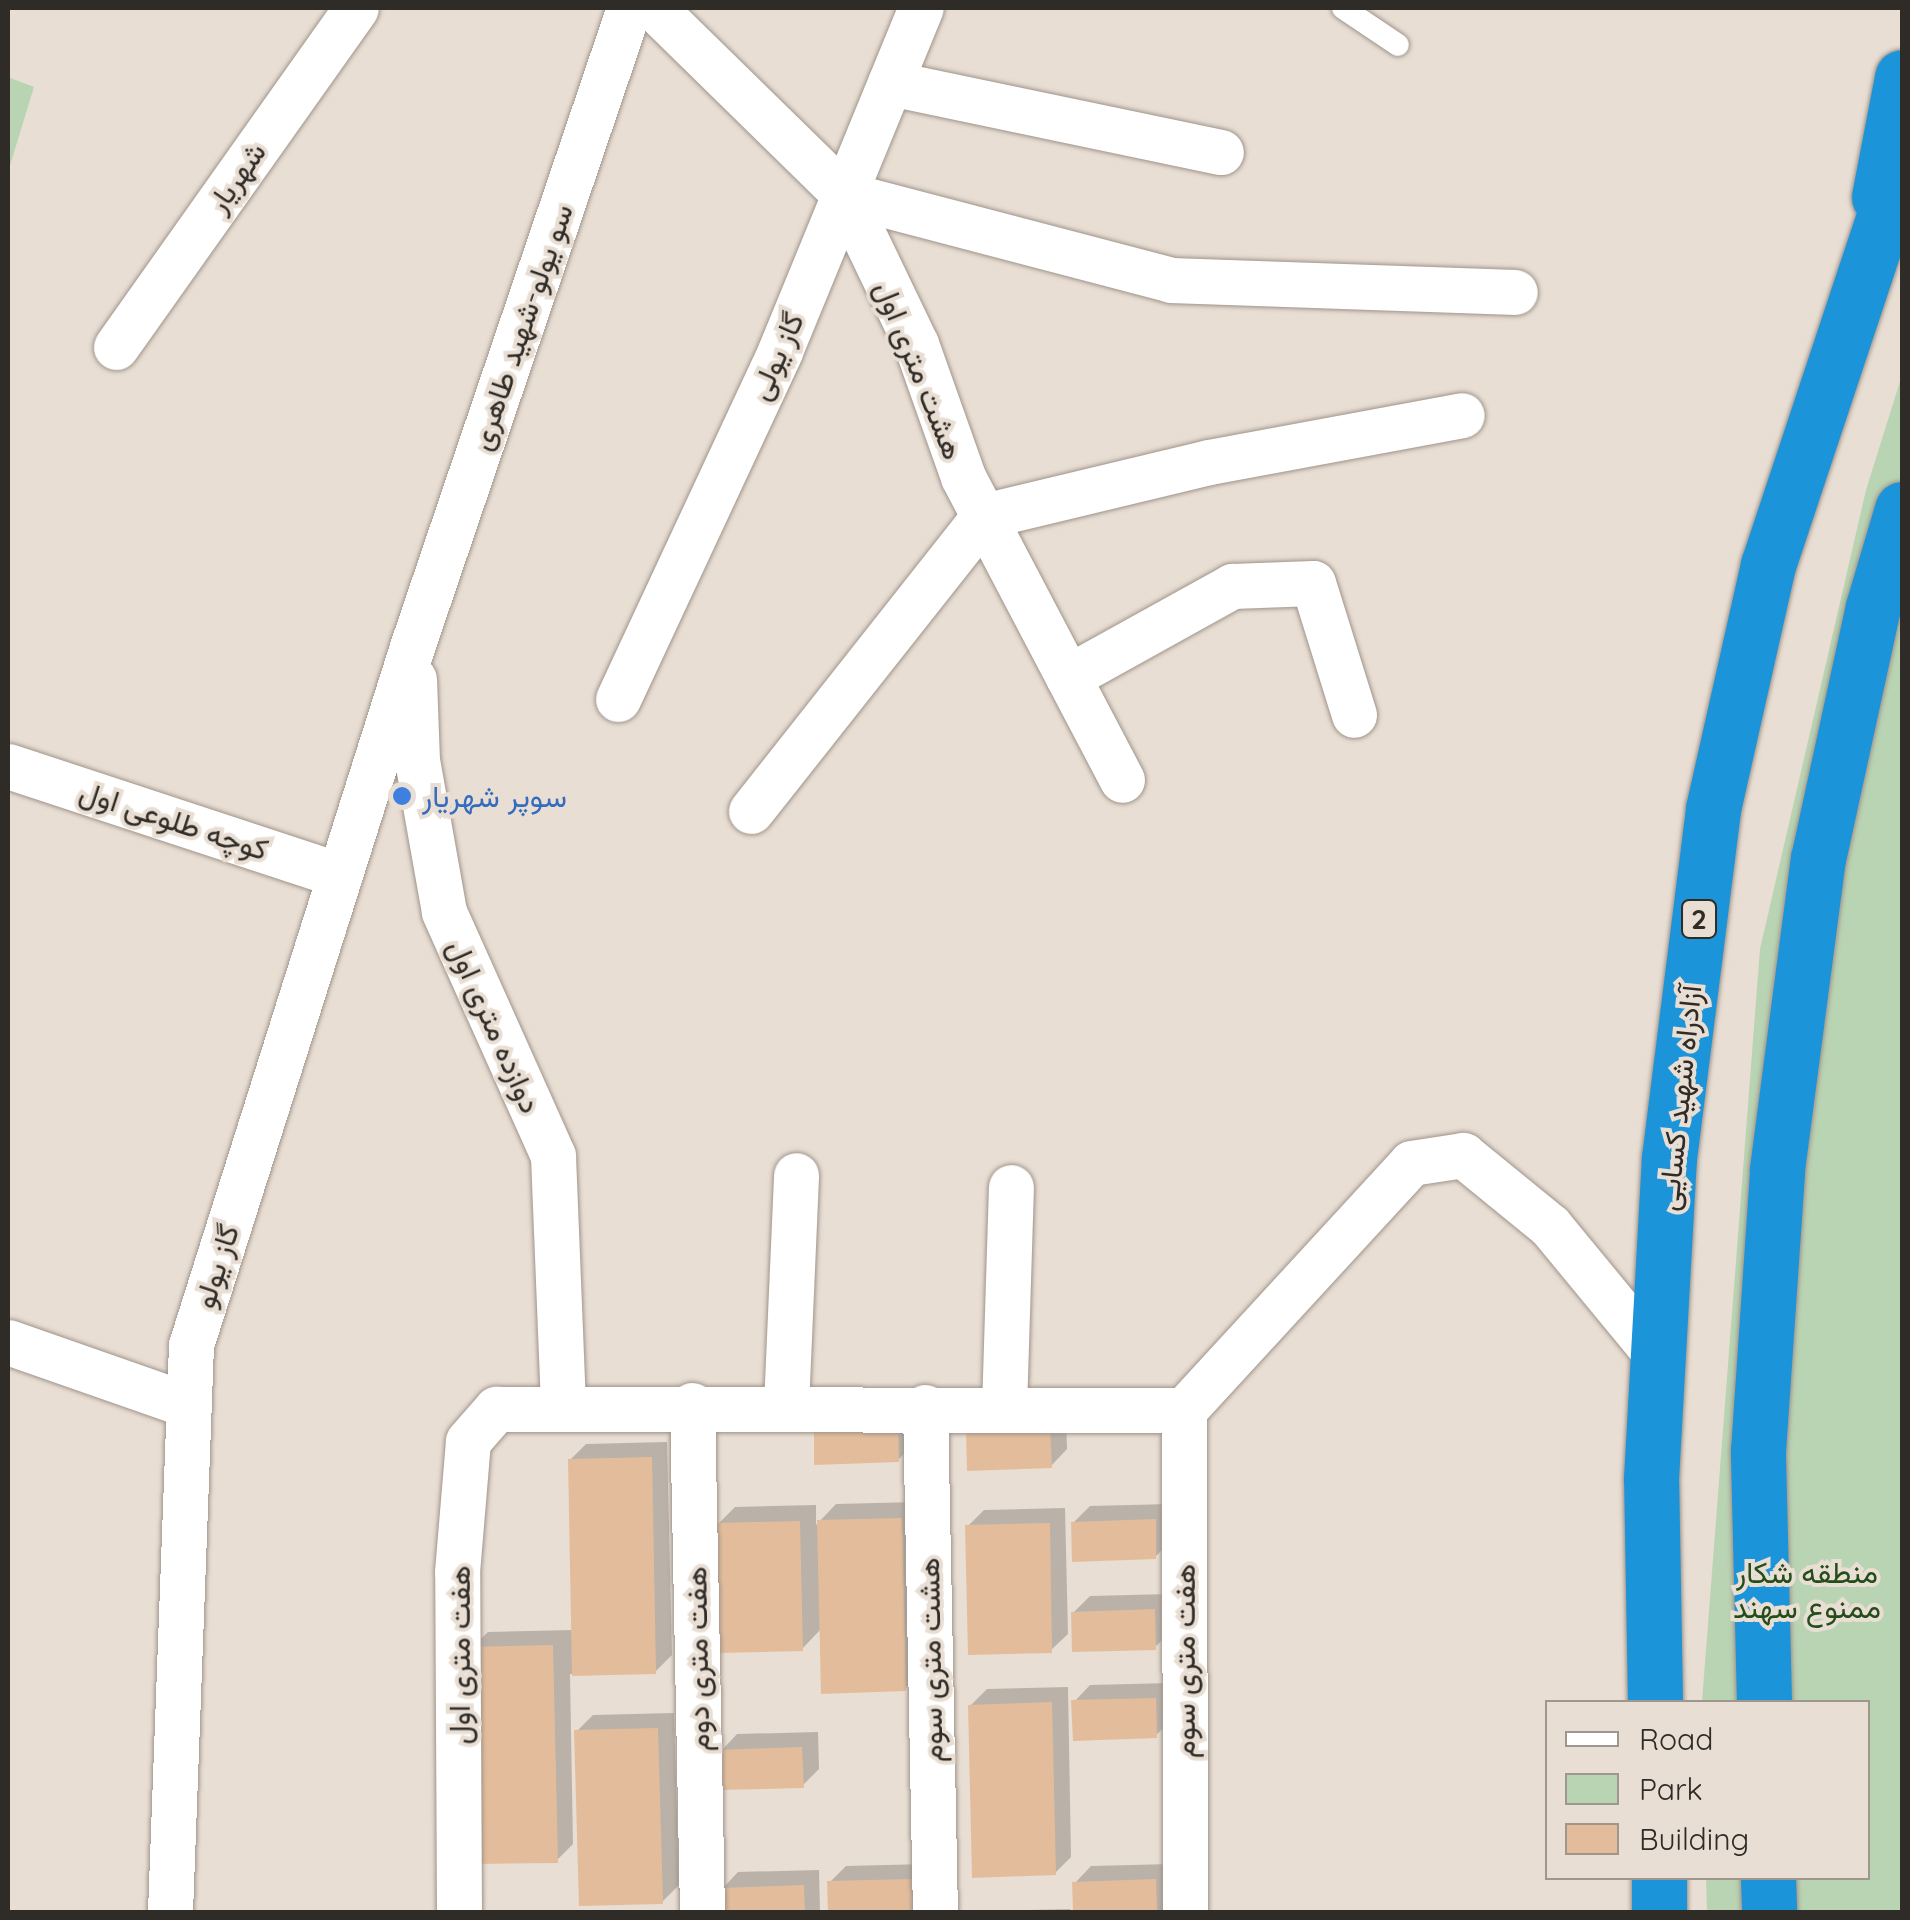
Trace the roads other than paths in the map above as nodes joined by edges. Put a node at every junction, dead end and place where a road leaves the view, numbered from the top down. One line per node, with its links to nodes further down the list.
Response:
1 (356, 8): 14 (street, شهریار)
2 (630, 8): 18 (street, سو یولو-شهید طاهری)
3 (654, 8): 11 (street, هشت متری اول)
4 (921, 8): 8 (street, گاز یولی)
5 (1343, 8): 6 (lane)
6 (1398, 45)
7 (1902, 77): 12 (highway)
8 (890, 82): 9 (street); 11 (street, گاز یولی)
9 (1221, 152)
10 (1902, 163): 12 (highway, آزادراه شهید کسایی / 2)
11 (844, 194): 13 (street); 17 (street, هشت متری اول); 20 (street, گاز یولی)
12 (1870, 246): 29 (highway, آزادراه شهید کسایی / 2)
13 (1515, 292)
14 (116, 347)
15 (1462, 415): 17 (street)
16 (1902, 509): 38 (highway)
17 (984, 516): 19 (street, هشت متری اول); 24 (street)
18 (412, 646): 25 (street, گاز یولو); 32 (street, دوازده متری اول)
19 (1068, 677): 21 (street); 23 (street, هشت متری اول)
20 (618, 699)
21 (1354, 716)
22 (8, 766): 25 (street, کوچه طلوعی اول)
23 (1122, 780)
24 (751, 811)
25 (340, 875): 30 (street, گاز یولو)
26 (796, 1175): 33 (street)
27 (1011, 1187): 35 (street)
28 (8, 1342): 30 (street)
29 (1658, 1357): 36 (street); 37 (highway, آزادراه شهید کسایی / 2)
30 (188, 1405): 41 (street, گاز یولو)
31 (692, 1405): 32 (street); 33 (street); 43 (street, هفت متری دوم)
32 (563, 1406): 42 (street, هفت متری اول)
33 (786, 1406): 34 (street)
34 (925, 1407): 35 (street); 44 (street, هشت متری سوم)
35 (1004, 1408): 36 (street)
36 (1184, 1410): 45 (street, هفت متری سوم)
37 (1655, 1700)
38 (1764, 1700)
39 (1658, 1880): 46 (highway)
40 (1768, 1880): 47 (highway)
41 (170, 1912)
42 (460, 1912)
43 (702, 1912)
44 (936, 1912)
45 (1185, 1912)
46 (1659, 1912)
47 (1769, 1912)

